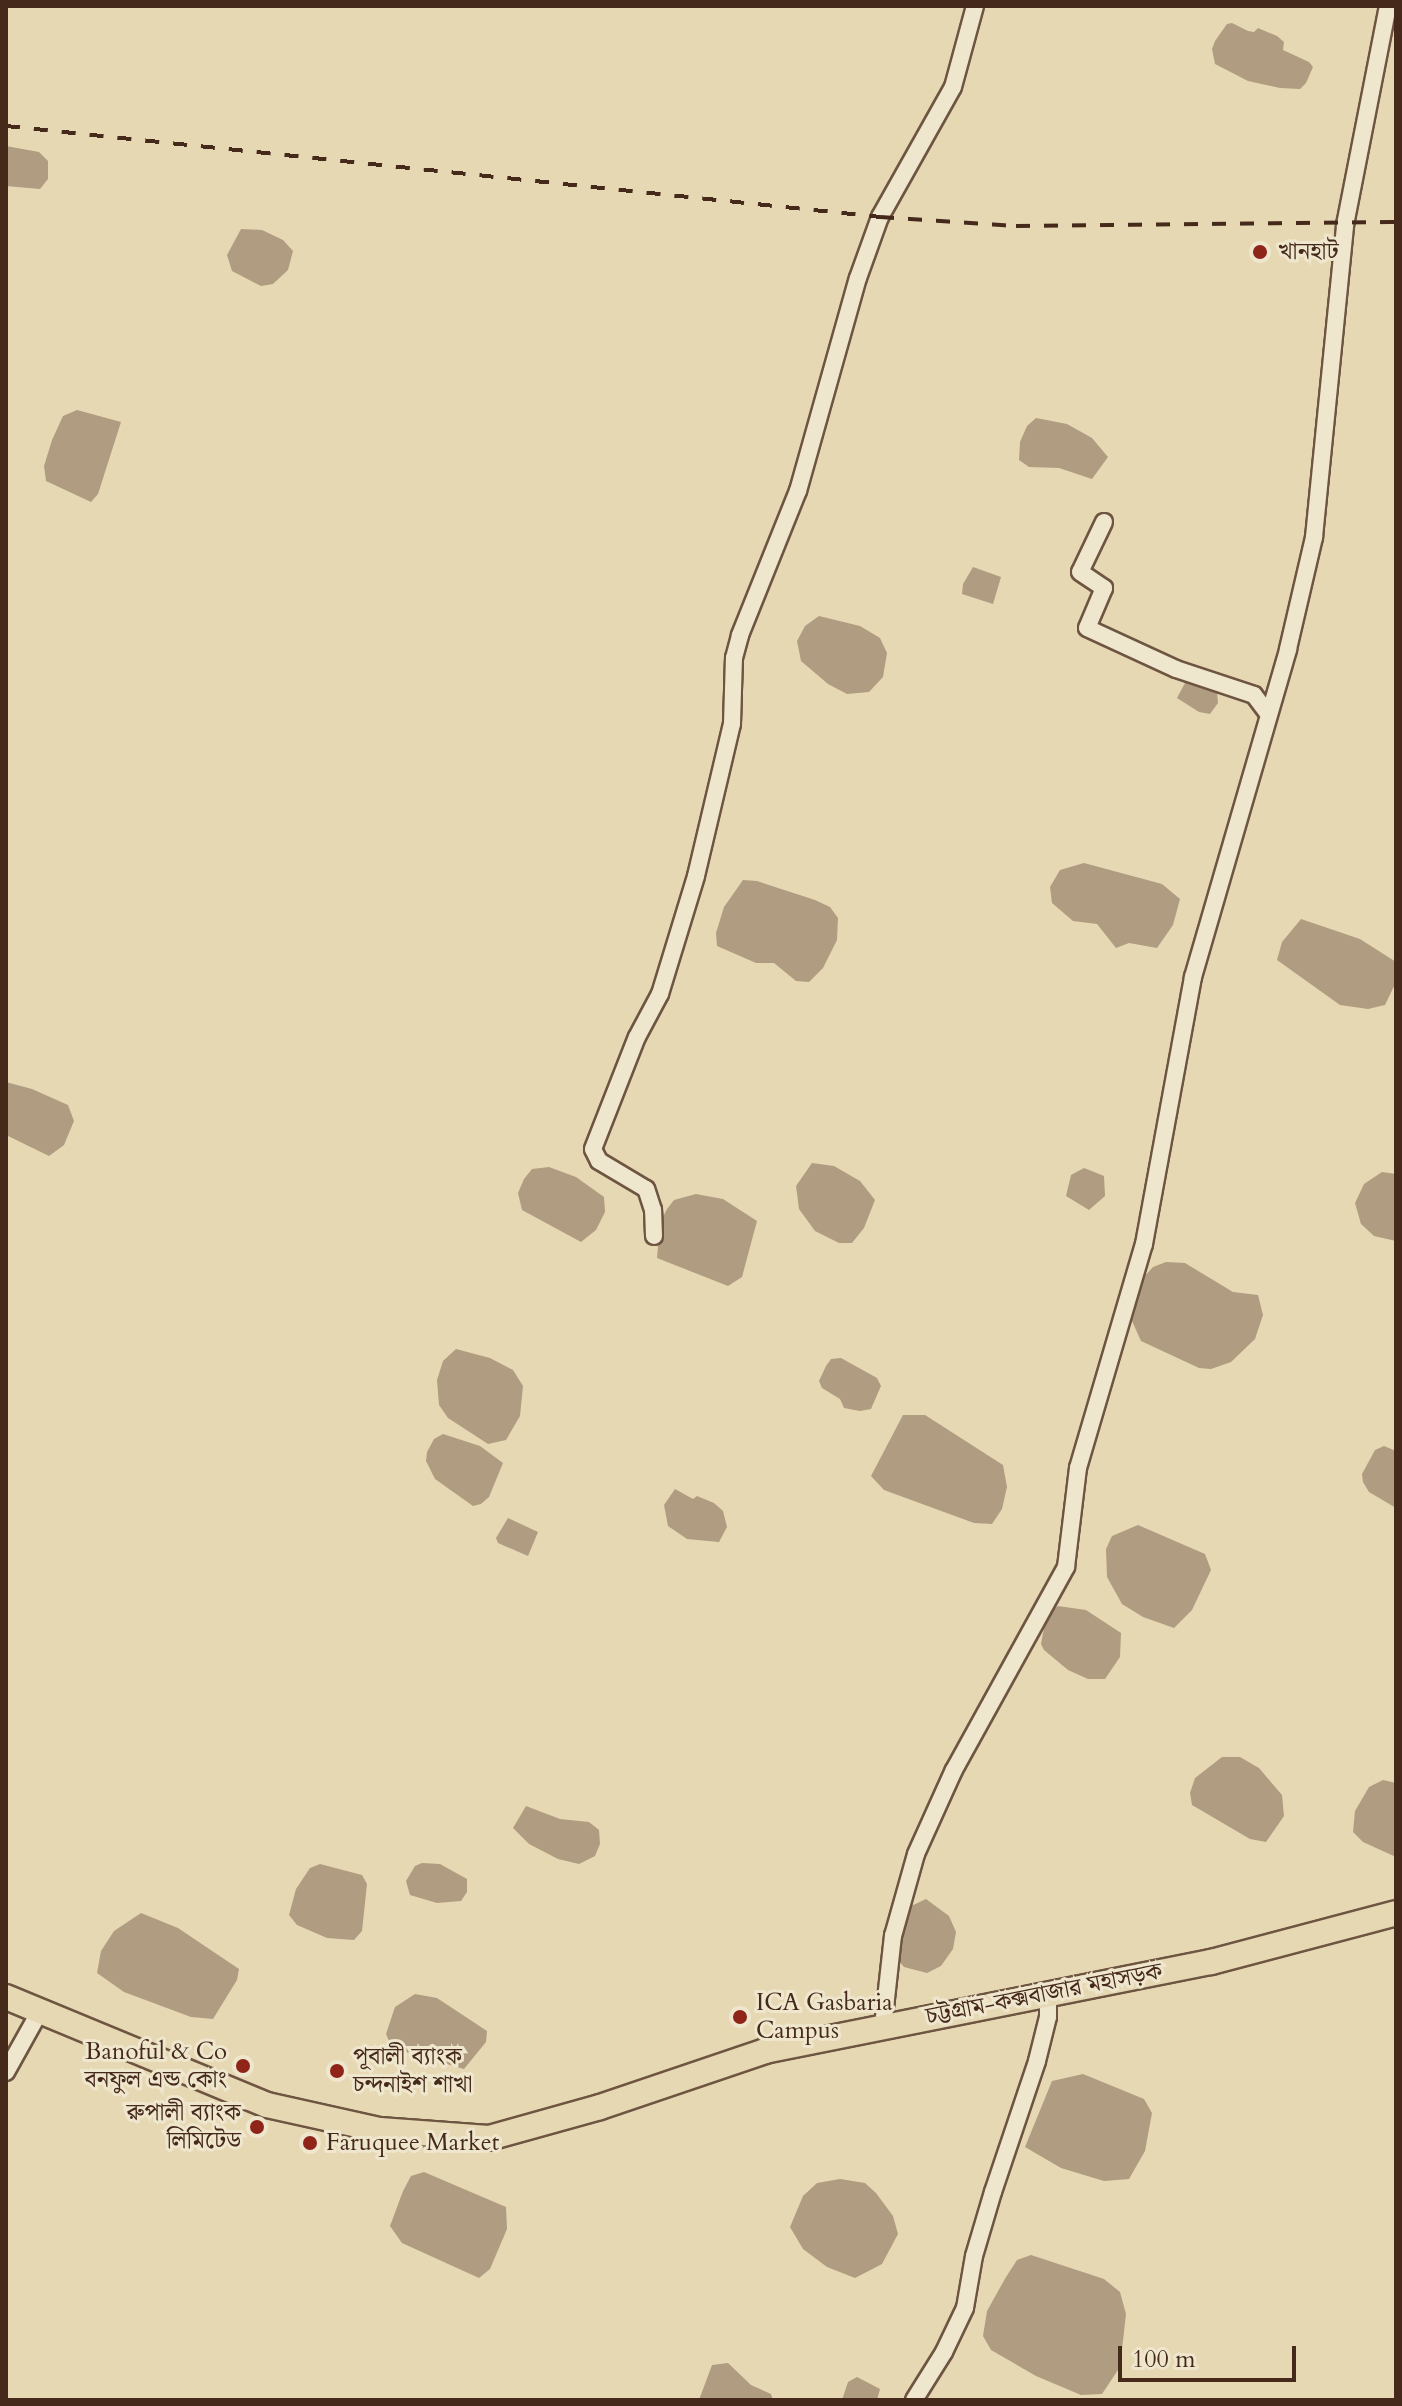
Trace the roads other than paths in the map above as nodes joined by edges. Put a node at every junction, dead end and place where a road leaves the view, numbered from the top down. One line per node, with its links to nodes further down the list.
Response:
1 (975, 6): 5 (street)
2 (1388, 6): 4 (street)
3 (1104, 522): 4 (street)
4 (1267, 712): 10 (street)
5 (654, 1236)
6 (1396, 1913): 7 (highway, চট্টগ্রাম-কক্সবাজার মহাসড়ক)
7 (1048, 1994): 10 (highway, চট্টগ্রাম-কক্সবাজার মহাসড়ক); 12 (street)
8 (6, 1997): 9 (highway, চট্টগ্রাম-কক্সবাজার মহাসড়ক)
9 (40, 2011): 10 (highway, চট্টগ্রাম-কক্সবাজার মহাসড়ক); 11 (street)
10 (883, 2026)
11 (6, 2072)
12 (914, 2400)

